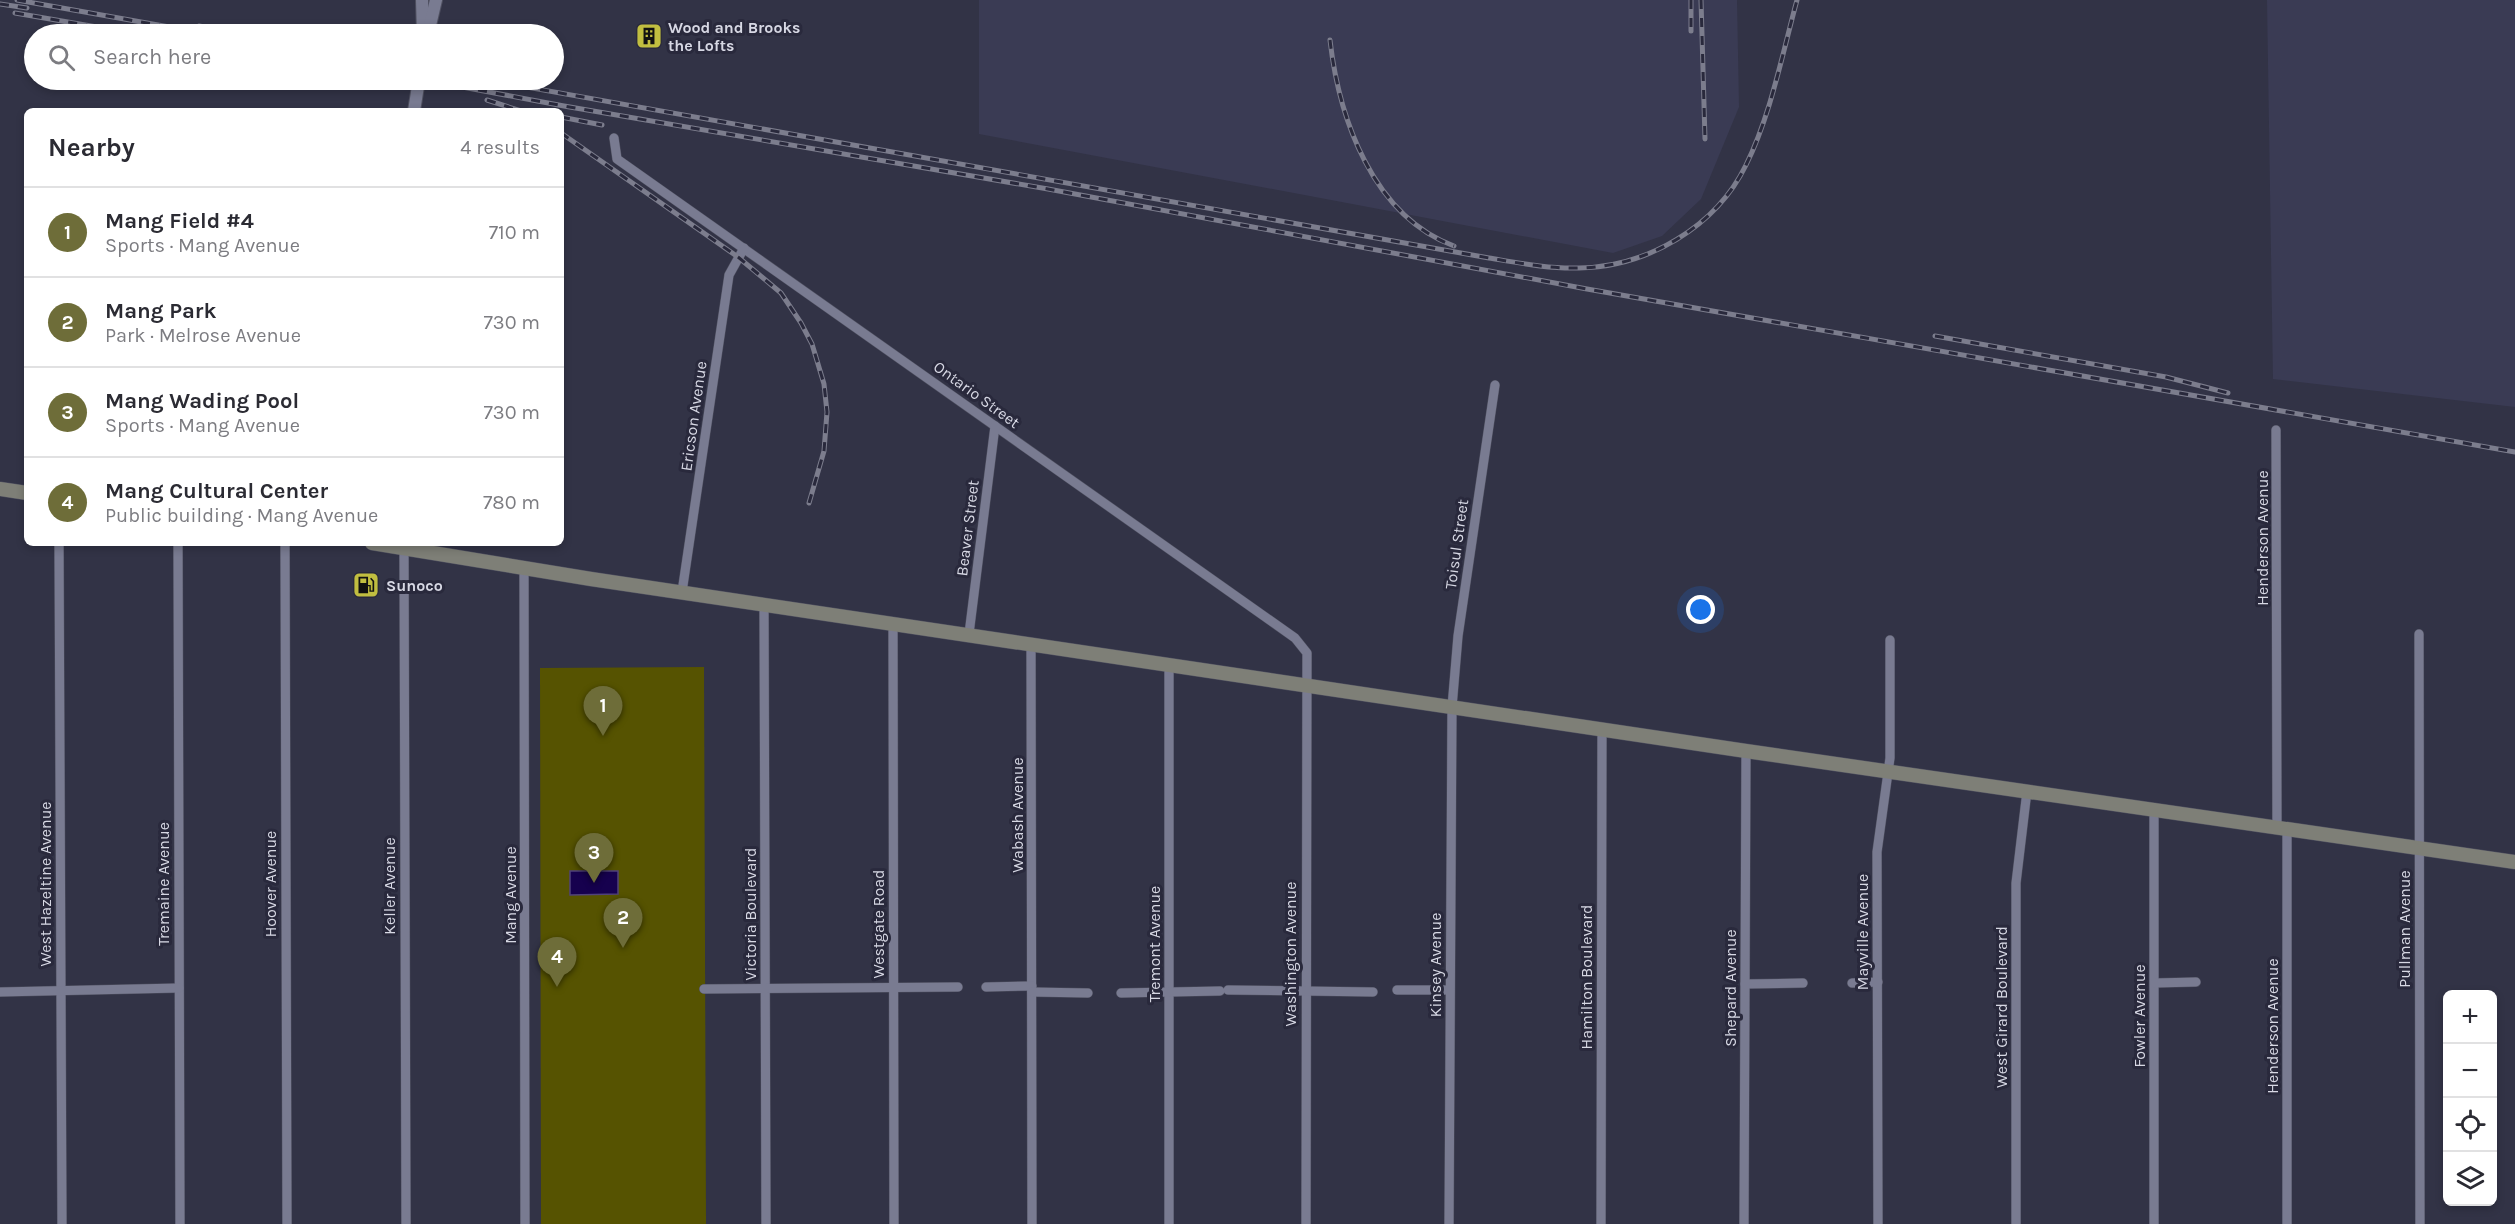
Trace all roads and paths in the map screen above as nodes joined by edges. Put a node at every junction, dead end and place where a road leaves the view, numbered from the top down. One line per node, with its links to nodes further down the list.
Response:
1 (422, 0): 3 (street)
2 (436, 0): 4 (street)
3 (424, 24)
4 (428, 24)
5 (417, 90): 6 (street)
6 (414, 108)
7 (614, 138): 8 (street, Ontario Street)
8 (744, 248): 10 (street, Ontario Street); 20 (street, Ericson Avenue)
9 (1495, 385): 29 (street, Toisul Street)
10 (995, 426): 23 (street, Beaver Street); 28 (street, Ontario Street)
11 (2277, 430): 35 (street, Henderson Avenue)
12 (0, 489): 13 (main road)
13 (24, 493)
14 (59, 546): 54 (street, West Hazeltine Avenue)
15 (178, 546): 47 (street, Tremaine Avenue)
16 (285, 546): 62 (street, Hoover Avenue)
17 (391, 546): 18 (main road)
18 (404, 548): 19 (main road); 63 (street, Keller Avenue)
19 (524, 566): 20 (main road); 64 (street, Mang Avenue)
20 (682, 592): 21 (main road)
21 (764, 604): 22 (main road); 48 (street, Victoria Boulevard)
22 (893, 623): 23 (main road); 44 (street, Westgate Road)
23 (969, 634): 26 (main road)
24 (2420, 634): 36 (street, Pullman Avenue)
25 (1890, 640): 32 (street, Mayville Avenue)
26 (1031, 644): 27 (main road); 50 (street, Wabash Avenue)
27 (1169, 664): 28 (main road); 55 (street, Tremont Avenue)
28 (1305, 685): 29 (main road); 56 (street, Washington Avenue)
29 (1452, 707): 30 (main road); 52 (street, Kinsey Avenue)
30 (1602, 730): 31 (main road); 71 (street, Hamilton Boulevard)
31 (1746, 751): 32 (main road); 43 (street, Shepard Avenue)
32 (1888, 771): 33 (main road); 39 (street, Mayville Avenue)
33 (2027, 791): 34 (main road); 74 (street, West Girard Boulevard)
34 (2154, 808): 35 (main road); 42 (street, Fowler Avenue)
35 (2282, 827): 36 (main road); 76 (street, Henderson Avenue)
36 (2420, 847): 37 (main road); 77 (street, Pullman Avenue)
37 (2515, 862)
38 (1852, 982): 39 (street)
39 (1878, 982): 73 (street, Mayville Avenue)
40 (2196, 982): 42 (street)
41 (1803, 983): 43 (street)
42 (2154, 983): 75 (street, Fowler Avenue)
43 (1745, 984): 72 (street, Shepard Avenue)
44 (893, 987): 45 (street); 48 (street); 66 (street, Westgate Road)
45 (958, 987)
46 (986, 987): 50 (street)
47 (179, 988): 54 (street); 61 (street, Tremaine Avenue)
48 (765, 988): 49 (street); 65 (street, Victoria Boulevard)
49 (704, 989)
50 (1032, 989): 58 (street); 67 (street, Wabash Avenue)
51 (1397, 990): 52 (street)
52 (1449, 990): 70 (street, Kinsey Avenue)
53 (0, 992): 54 (street)
54 (60, 992): 60 (street, West Hazeltine Avenue)
55 (1169, 992): 56 (street); 59 (street); 68 (street, Tremont Avenue)
56 (1306, 992): 57 (street); 69 (street, Washington Avenue)
57 (1373, 992)
58 (1088, 993)
59 (1121, 993)
60 (62, 1224)
61 (180, 1224)
62 (287, 1224)
63 (406, 1224)
64 (525, 1224)
65 (766, 1224)
66 (894, 1224)
67 (1032, 1224)
68 (1169, 1224)
69 (1306, 1224)
70 (1449, 1224)
71 (1601, 1224)
72 (1744, 1224)
73 (1878, 1224)
74 (2016, 1224)
75 (2154, 1224)
76 (2287, 1224)
77 (2420, 1224)

